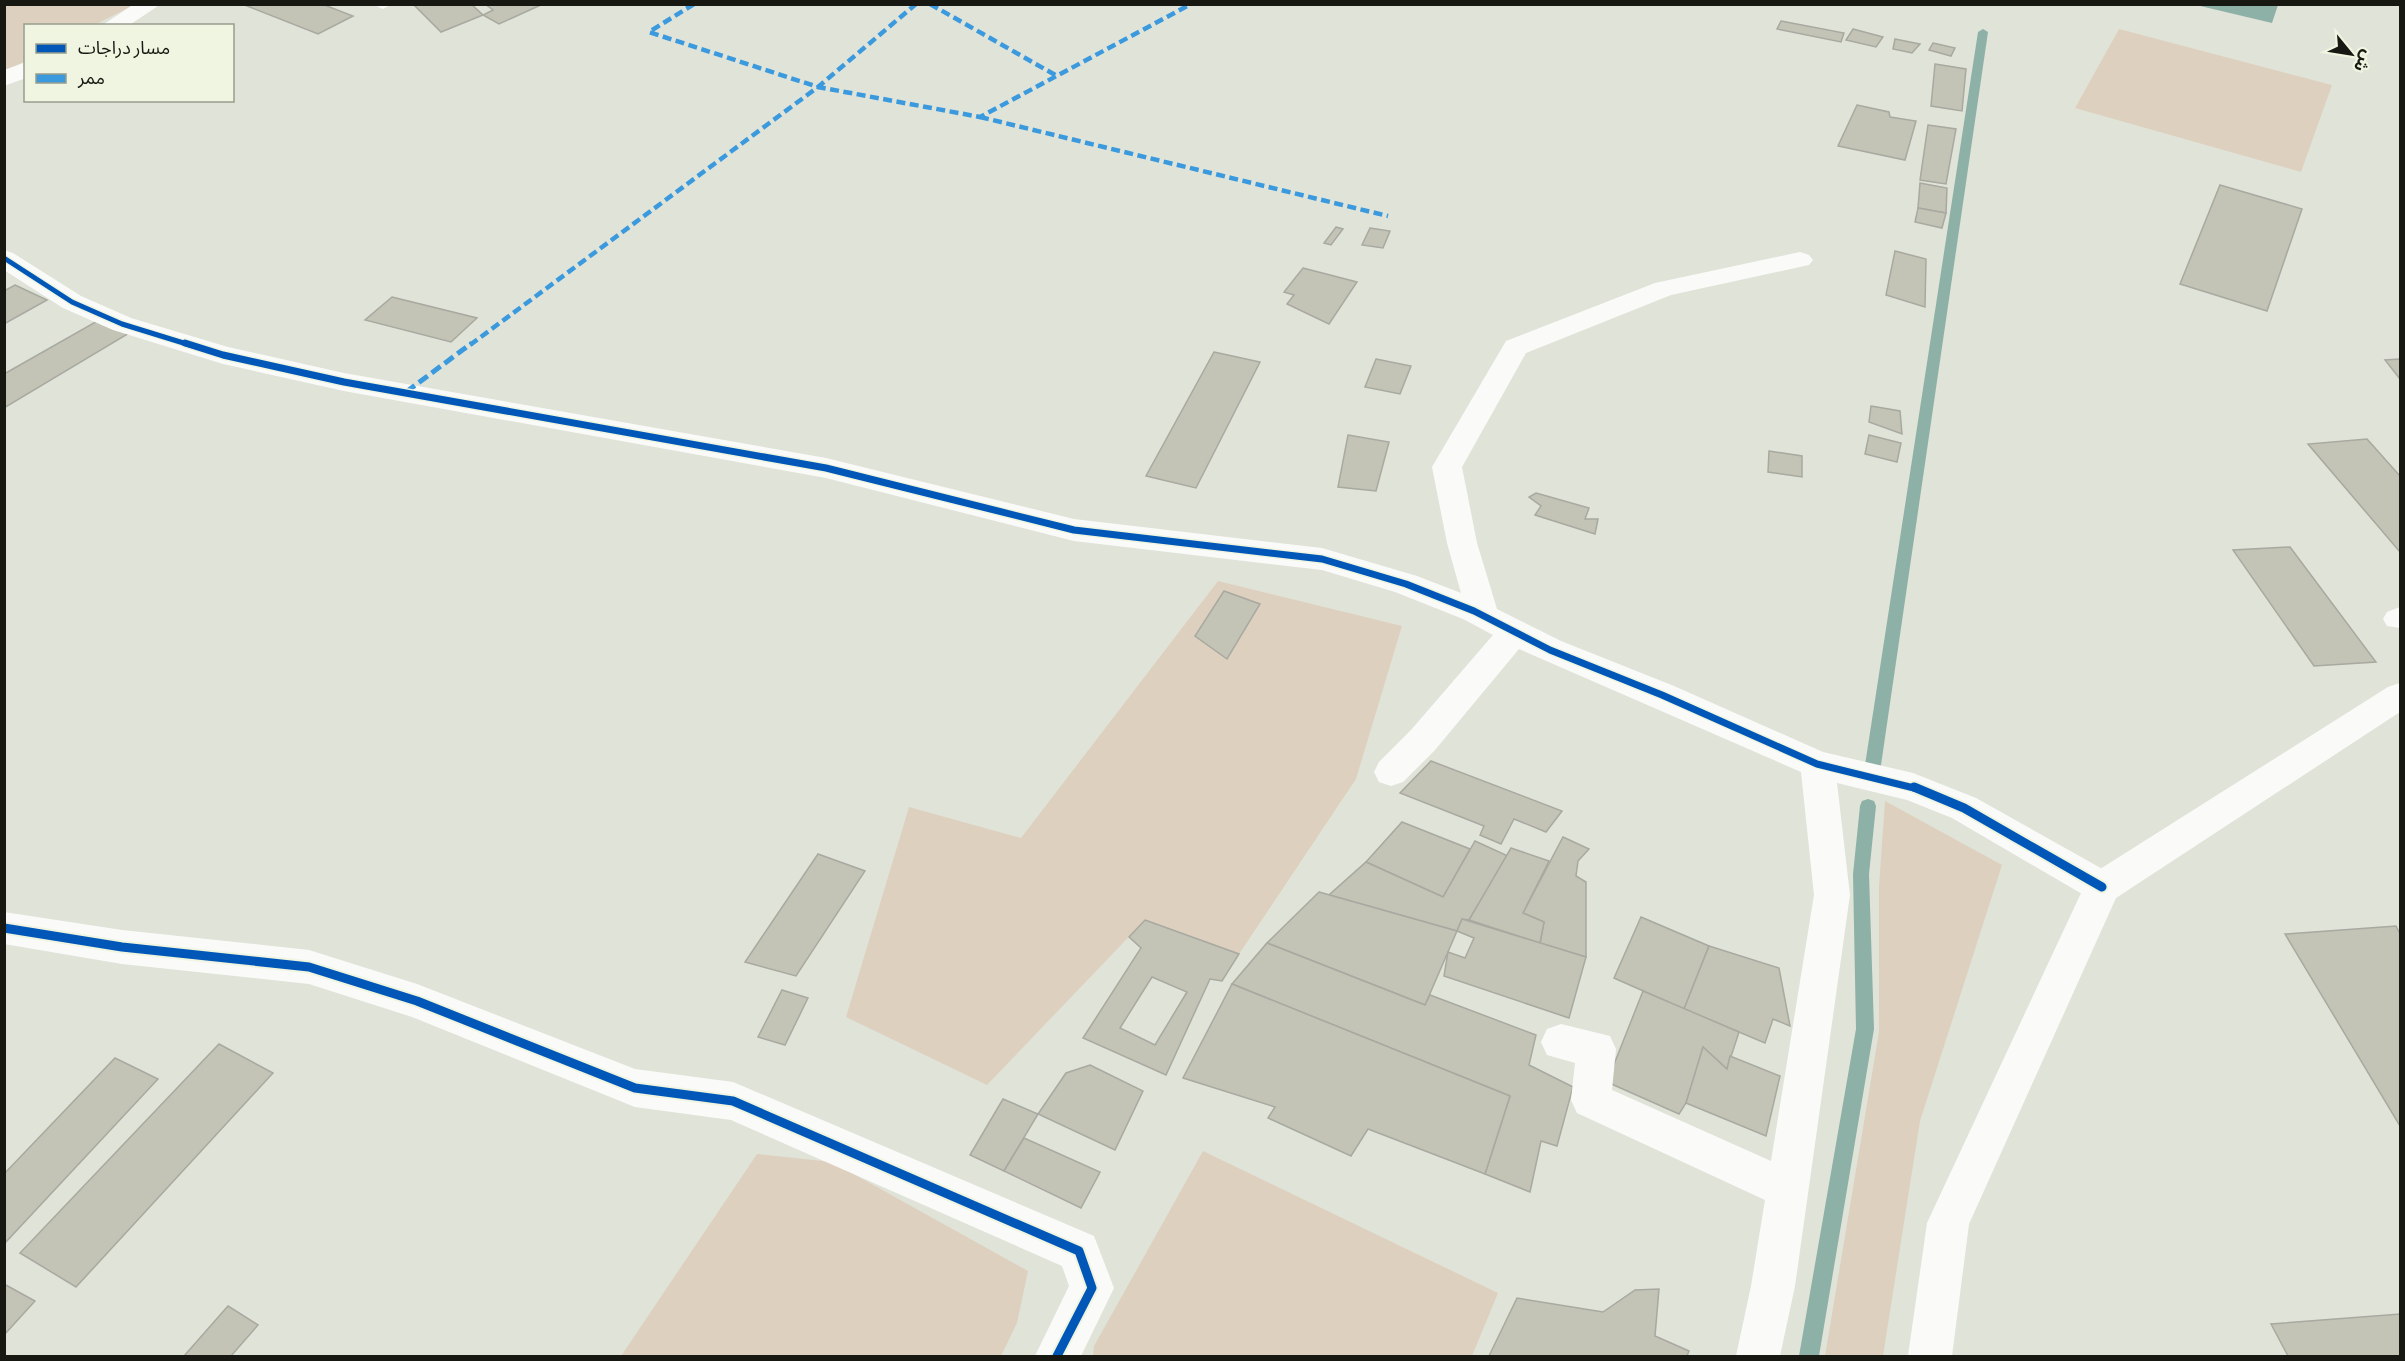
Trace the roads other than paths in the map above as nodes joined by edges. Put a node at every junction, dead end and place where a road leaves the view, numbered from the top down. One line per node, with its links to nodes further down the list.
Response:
1 (151, 4): 2 (street)
2 (115, 24)
3 (24, 70): 4 (street)
4 (4, 80)
5 (4, 258): 7 (street)
6 (1800, 260): 7 (street)
7 (1483, 615): 8 (street)
8 (1515, 632): 10 (street); 11 (street)
9 (2400, 696): 12 (street)
10 (1817, 764): 12 (street); 15 (street)
11 (1390, 772)
12 (2102, 887): 18 (street)
13 (4, 928): 16 (street)
14 (1561, 1042): 15 (street)
15 (1787, 1189): 17 (street)
16 (1057, 1356)
17 (1758, 1356)
18 (1930, 1356)

